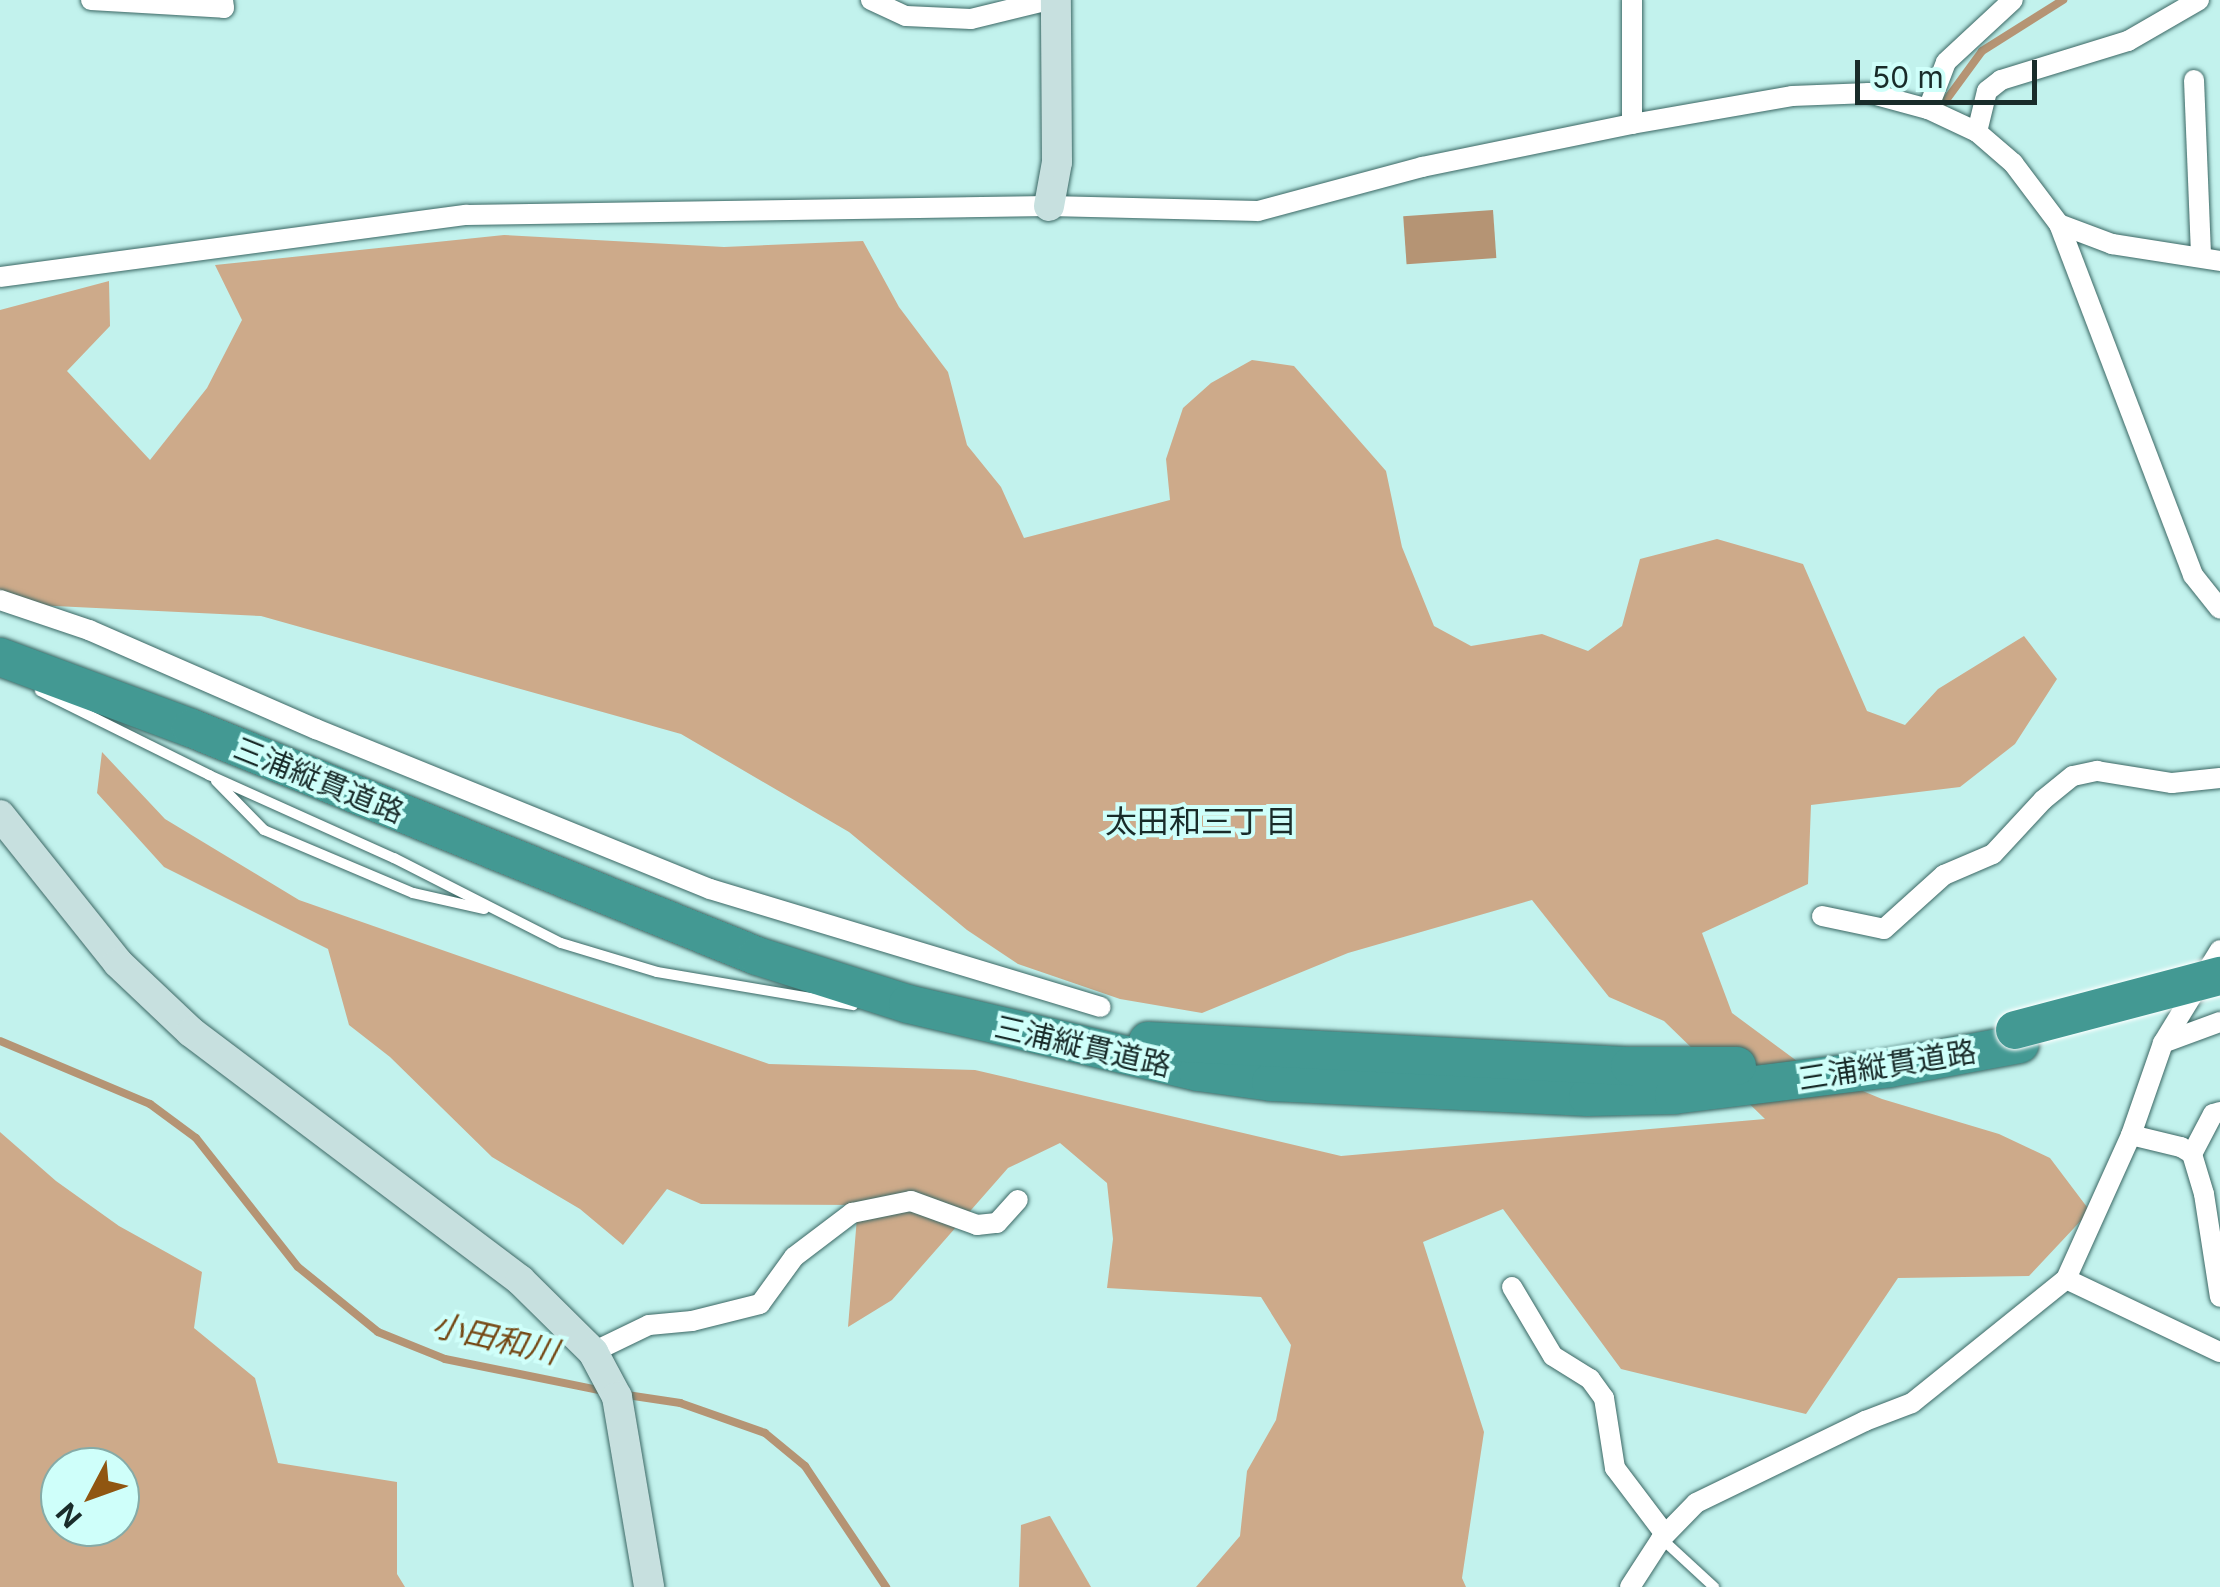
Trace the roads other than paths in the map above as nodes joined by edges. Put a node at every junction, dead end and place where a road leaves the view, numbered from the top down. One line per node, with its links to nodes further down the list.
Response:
1 (91, 0): 2 (street)
2 (224, 0)
3 (871, 0): 4 (street)
4 (1052, 0): 12 (street)
5 (1632, 0): 10 (street)
6 (2014, 0): 9 (street)
7 (2198, 0): 11 (street)
8 (2194, 80): 14 (street)
9 (1928, 109): 10 (street); 11 (street)
10 (1632, 124): 12 (street)
11 (1977, 132): 13 (street)
12 (1049, 206): 15 (street)
13 (2060, 224): 14 (street); 17 (street)
14 (2211, 258)
15 (0, 277)
16 (0, 600): 29 (street)
17 (2220, 609)
18 (0, 643): 35 (highway, 三浦縦貫道路)
19 (0, 657): 37 (highway, 三浦縦貫道路)
20 (29, 686): 21 (lane)
21 (209, 775): 24 (lane); 24 (lane)
22 (2220, 778): 25 (street)
23 (0, 814): 46 (street)
24 (500, 913): 30 (lane)
25 (1822, 916)
26 (2220, 950): 36 (street)
27 (2220, 976): 35 (highway, 三浦縦貫道路, bridge)
28 (2220, 991): 35 (highway, 三浦縦貫道路)
29 (1101, 1008)
30 (872, 1009)
31 (886, 1012): 33 (lane)
32 (2220, 1022): 36 (street)
33 (938, 1026)
34 (989, 1037): 37 (lane)
35 (2018, 1037): 37 (highway, 三浦縦貫道路)
36 (2163, 1043): 39 (street)
37 (1084, 1046)
38 (2220, 1112): 40 (street)
39 (2131, 1135): 40 (street); 43 (street)
40 (2192, 1154): 42 (street)
41 (1018, 1200): 46 (street)
42 (2215, 1235): 45 (street)
43 (2066, 1279): 47 (street); 48 (street)
44 (1512, 1287): 48 (street)
45 (2220, 1296)
46 (593, 1352): 49 (street)
47 (2220, 1354)
48 (1663, 1536): 50 (street); 51 (lane)
49 (649, 1587)
50 (1630, 1587)
51 (1714, 1587)

